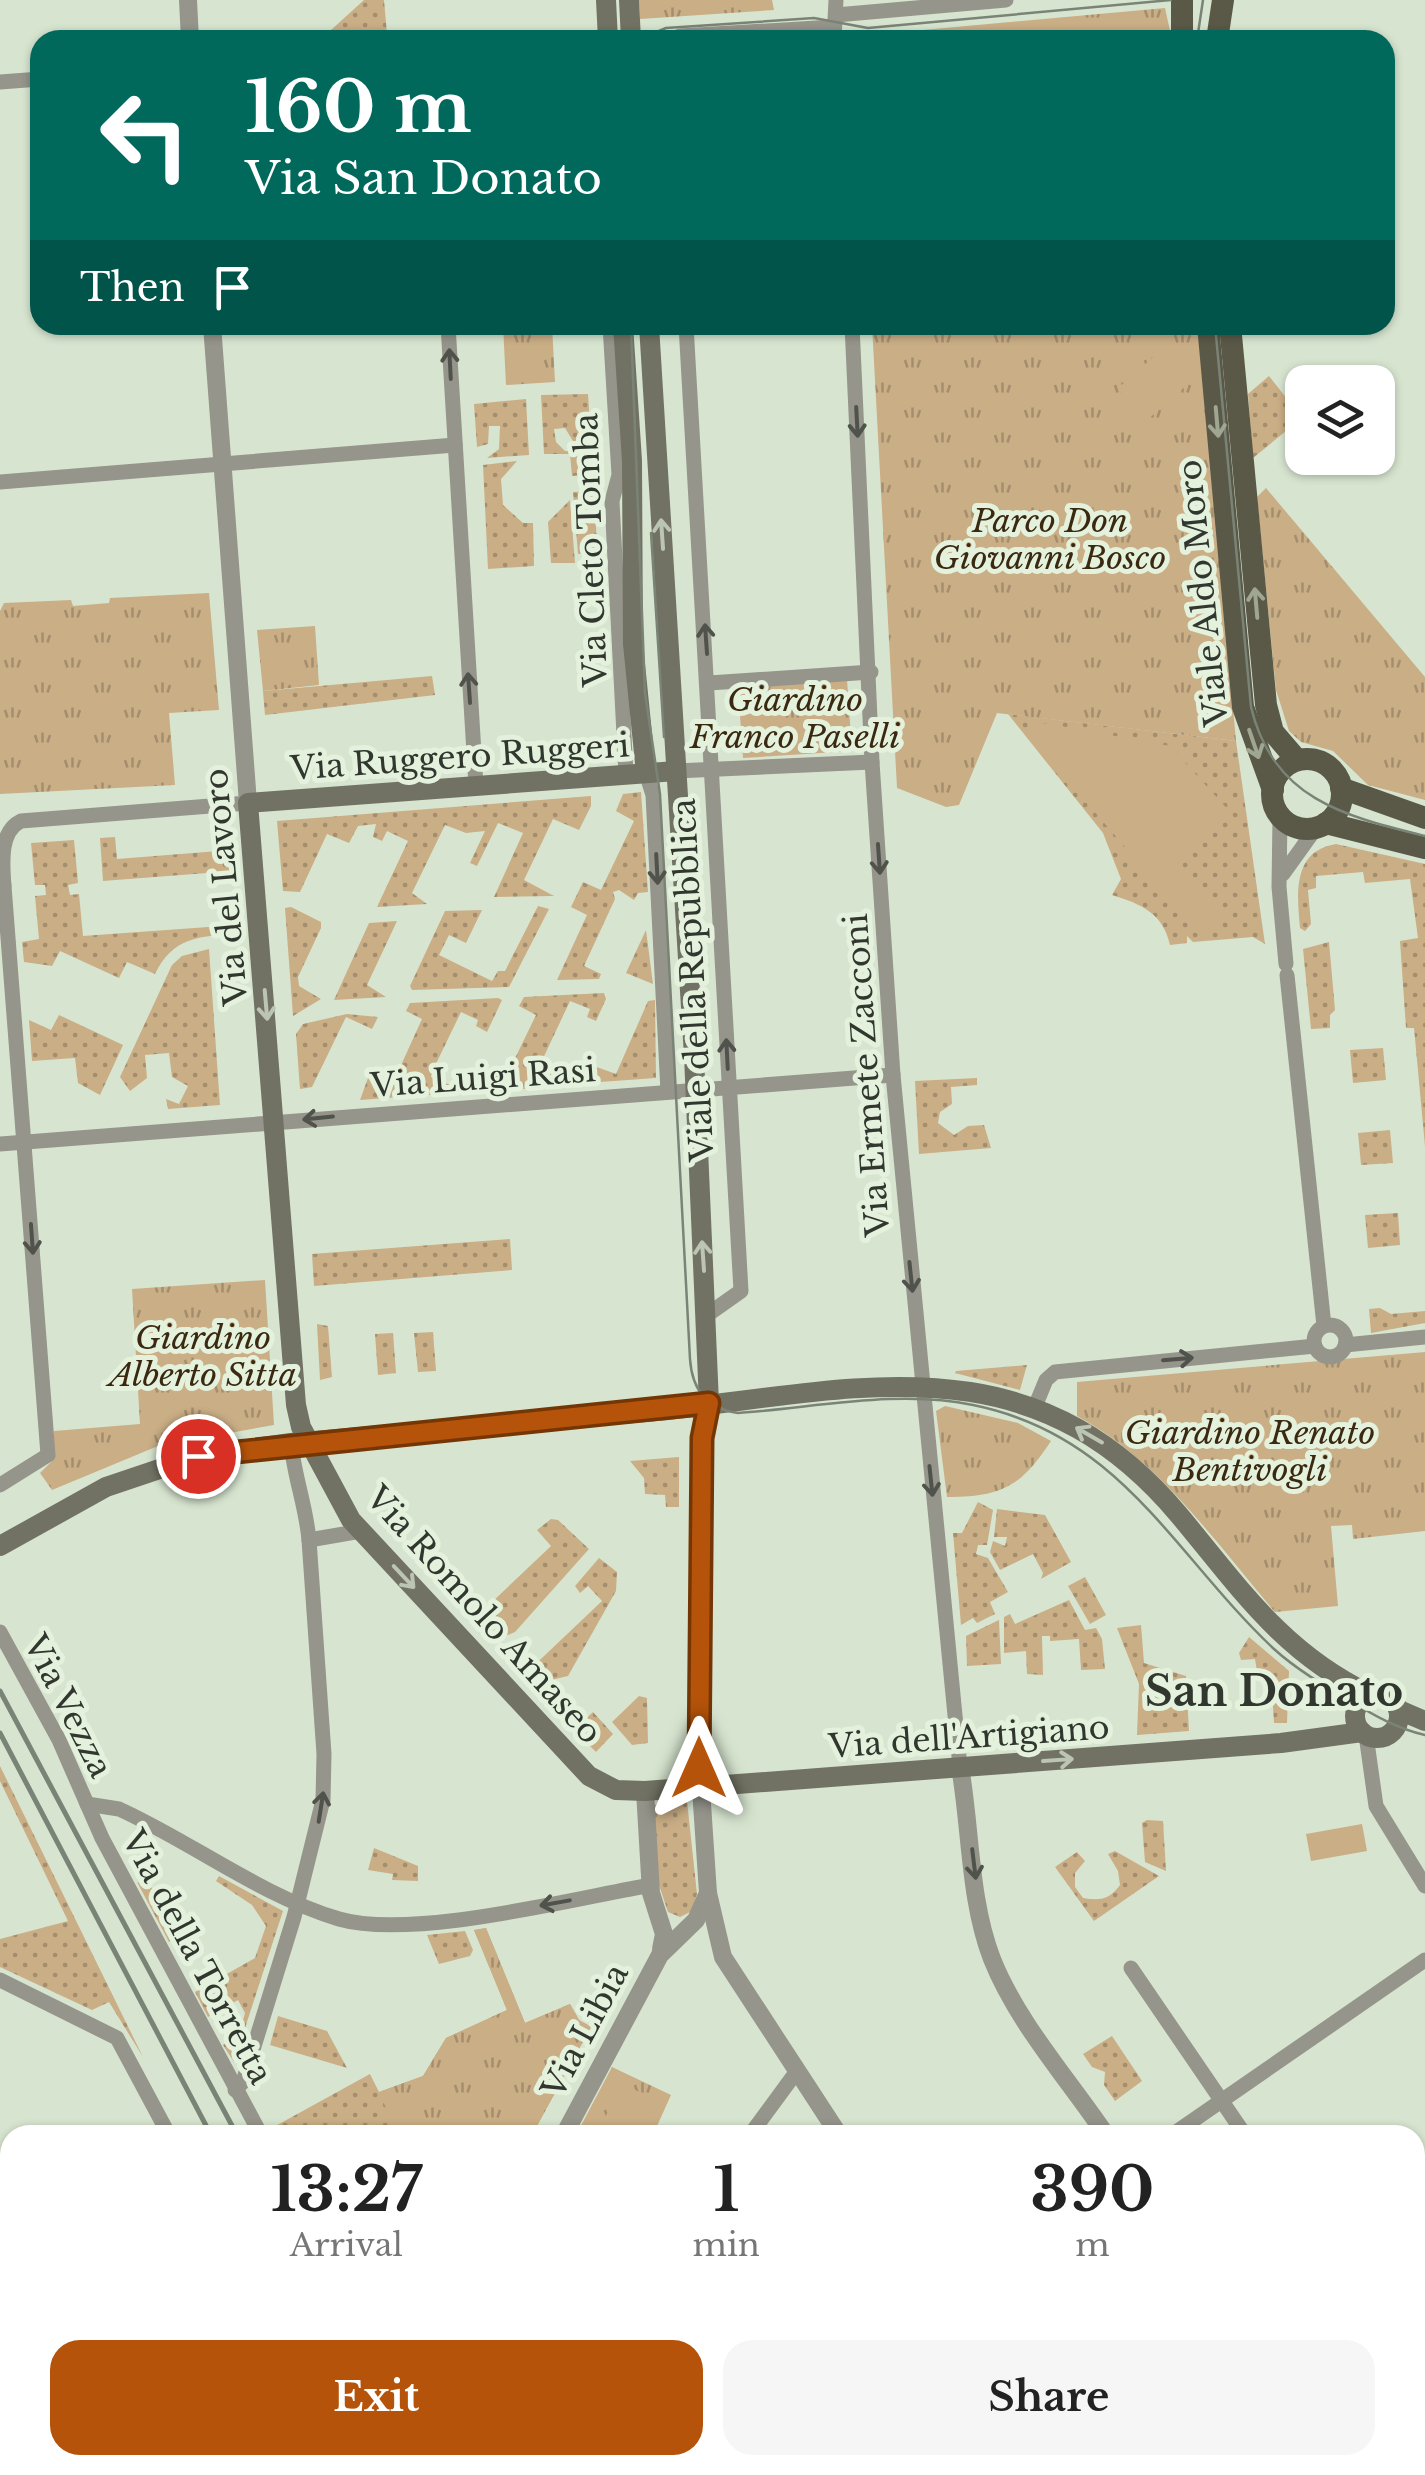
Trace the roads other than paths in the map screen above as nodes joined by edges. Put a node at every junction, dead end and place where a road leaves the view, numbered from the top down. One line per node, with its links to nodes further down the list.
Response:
1 (188, 0): 8 (street)
2 (606, 0): 9 (main road)
3 (629, 0): 10 (main road)
4 (1006, 0): 7 (street)
5 (1182, 0): 12 (main road)
6 (1222, 0): 13 (main road)
7 (835, 21): 11 (street)
8 (190, 30)
9 (608, 30)
10 (630, 30)
11 (742, 30)
12 (1182, 30)
13 (1218, 30)
14 (30, 80): 15 (street)
15 (0, 82)
16 (213, 335): 26 (street, Via del Lavoro)
17 (449, 335): 25 (street, one-way to 17)
18 (611, 335): 34 (street, Via Cleto Tomba)
19 (624, 335): 34 (main road, Viale della Repubblica)
20 (650, 335): 32 (main road, Viale della Repubblica, one-way to 20)
21 (687, 335): 29 (street, Viale della Repubblica, one-way to 21)
22 (853, 335): 28 (street, Via Ermete Zacconi, one-way to 28)
23 (1209, 335): 37 (main road, Viale Aldo Moro, one-way to 37)
24 (1231, 335): 30 (main road, Viale Aldo Moro, one-way to 24)
25 (455, 444): 26 (street); 35 (street, one-way to 25)
26 (223, 467): 27 (street); 38 (street, Via del Lavoro)
27 (0, 482)
28 (871, 672): 29 (street); 31 (street, Via Ermete Zacconi)
29 (709, 683): 33 (street, Viale della Repubblica)
30 (1297, 760): 36 (main road); 37 (main road)
31 (872, 762): 33 (street); 45 (street, Via Ermete Zacconi, one-way to 45)
32 (676, 771): 33 (street); 34 (main road, Via Ruggero Ruggeri); 47 (main road, Viale della Repubblica)
33 (712, 771): 46 (street, Viale della Repubblica, one-way to 33)
34 (636, 773): 35 (main road, Via Ruggero Ruggeri); 48 (street, Viale della Repubblica, one-way to 48)
35 (476, 786): 38 (main road, Via Ruggero Ruggeri)
36 (1342, 788): 40 (main road); 41 (main road)
37 (1272, 790): 39 (main road)
38 (248, 803): 43 (street); 49 (main road, Via del Lavoro, one-way to 49)
39 (1280, 816): 41 (main road); 44 (street)
40 (1425, 818)
41 (1321, 825): 42 (main road); 44 (street)
42 (1425, 848)
43 (2, 886): 50 (street)
44 (1279, 887): 53 (street)
45 (894, 1075): 46 (street, Via Luigi Rasi); 57 (street, Via Ermete Zacconi, one-way to 57)
46 (729, 1089): 47 (street, Via Luigi Rasi); 52 (street, Viale della Repubblica)
47 (694, 1091): 48 (street, Via Luigi Rasi); 52 (main road, Viale della Repubblica, one-way to 47)
48 (668, 1092): 49 (street, Via Luigi Rasi, one-way to 49)
49 (276, 1122): 50 (street, Via Luigi Rasi); 60 (main road, Via del Lavoro)
50 (24, 1142): 51 (street, Via Luigi Rasi); 61 (street, one-way to 61)
51 (0, 1144)
52 (707, 1315): 58 (main road, Viale della Repubblica)
53 (1324, 1326): 55 (street); 56 (street)
54 (1425, 1336): 55 (street)
55 (1345, 1345): 56 (street)
56 (1315, 1346): 59 (street, one-way to 56)
57 (921, 1384): 58 (main road); 59 (main road); 70 (street, Via Ermete Zacconi, one-way to 70)
58 (709, 1403): 60 (main road); 71 (street)
59 (1034, 1408): 66 (main road, one-way to 59)
60 (300, 1442): 62 (main road, Via Romolo Amaseo); 63 (street); 64 (main road)
61 (0, 1484)
62 (360, 1531): 63 (street); 72 (main road, Via Romolo Amaseo, one-way to 72)
63 (308, 1540): 77 (street, one-way to 63)
64 (0, 1546)
65 (0, 1632): 73 (street, Via Vezza)
66 (1369, 1694): 67 (main road); 69 (main road)
67 (1399, 1710): 68 (main road); 69 (main road)
68 (1425, 1722)
69 (1364, 1733): 70 (main road, Via dell'Artigiano, one-way to 69); 75 (street)
70 (960, 1768): 71 (main road, Via dell'Artigiano); 92 (street, one-way to 92)
71 (700, 1788): 72 (main road, Via Romolo Amaseo); 76 (street)
72 (645, 1791): 74 (street, Via Libia)
73 (87, 1804): 77 (street); 85 (street, Via della Torretta)
74 (650, 1884): 77 (street, one-way to 77); 78 (street, Via Libia)
75 (1425, 1886)
76 (708, 1892): 79 (street, Via Libia); 84 (street)
77 (297, 1902): 85 (street)
78 (658, 1917): 79 (street); 80 (street, Via Libia)
79 (685, 1928): 80 (street, Via Libia)
80 (660, 1954): 89 (street, Via Libia)
81 (1425, 1960): 86 (street)
82 (1131, 1968): 86 (street)
83 (0, 1980): 87 (street)
84 (796, 2070): 90 (street); 91 (street)
85 (235, 2090): 88 (street, Via della Torretta)
86 (1222, 2101): 93 (street); 94 (street)
87 (164, 2125)
88 (254, 2125)
89 (569, 2125)
90 (757, 2125)
91 (832, 2125)
92 (1099, 2125)
93 (1187, 2125)
94 (1238, 2125)

